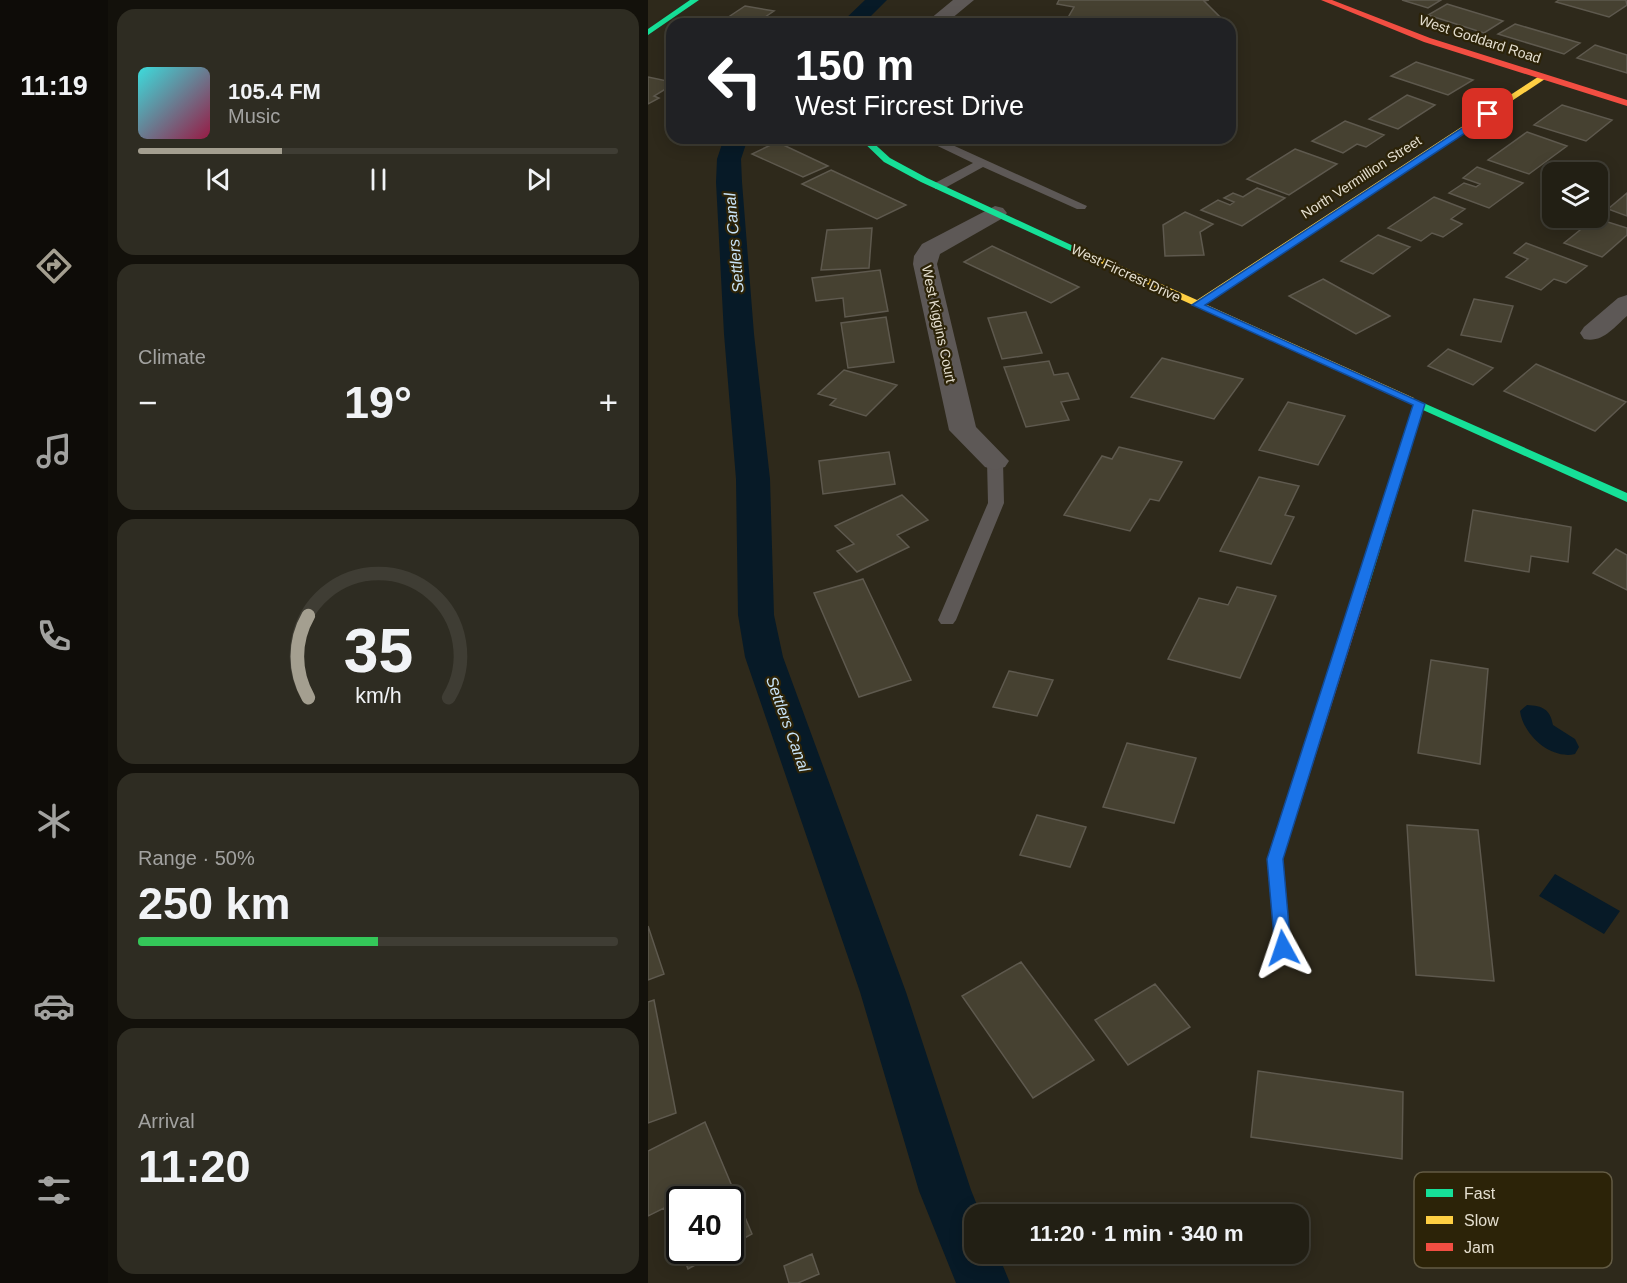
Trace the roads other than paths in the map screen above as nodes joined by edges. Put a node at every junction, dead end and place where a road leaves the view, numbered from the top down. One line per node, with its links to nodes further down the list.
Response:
1 (695, 0): 4 (street)
2 (965, 0): 5 (street)
3 (1326, 0): 8 (street, West Goddard Road)
4 (669, 18)
5 (948, 18)
6 (666, 20): 7 (street)
7 (648, 33)
8 (1544, 77): 9 (street, West Goddard Road); 17 (street, North Vermillion Street)
9 (1627, 103)
10 (867, 144): 13 (street, West Fircrest Drive)
11 (940, 144): 12 (lane)
12 (982, 163): 13 (lane); 14 (lane)
13 (939, 186): 15 (street, West Fircrest Drive)
14 (1081, 206)
15 (995, 213): 17 (street, West Fircrest Drive); 20 (street, West Kiggins Court)
16 (1627, 303): 18 (street)
17 (1197, 305): 19 (street, West Fircrest Drive)
18 (1593, 333)
19 (1419, 404): 21 (street, West Fircrest Drive); 23 (street)
20 (995, 461): 22 (lane)
21 (1627, 498)
22 (947, 620)
23 (1283, 948)

